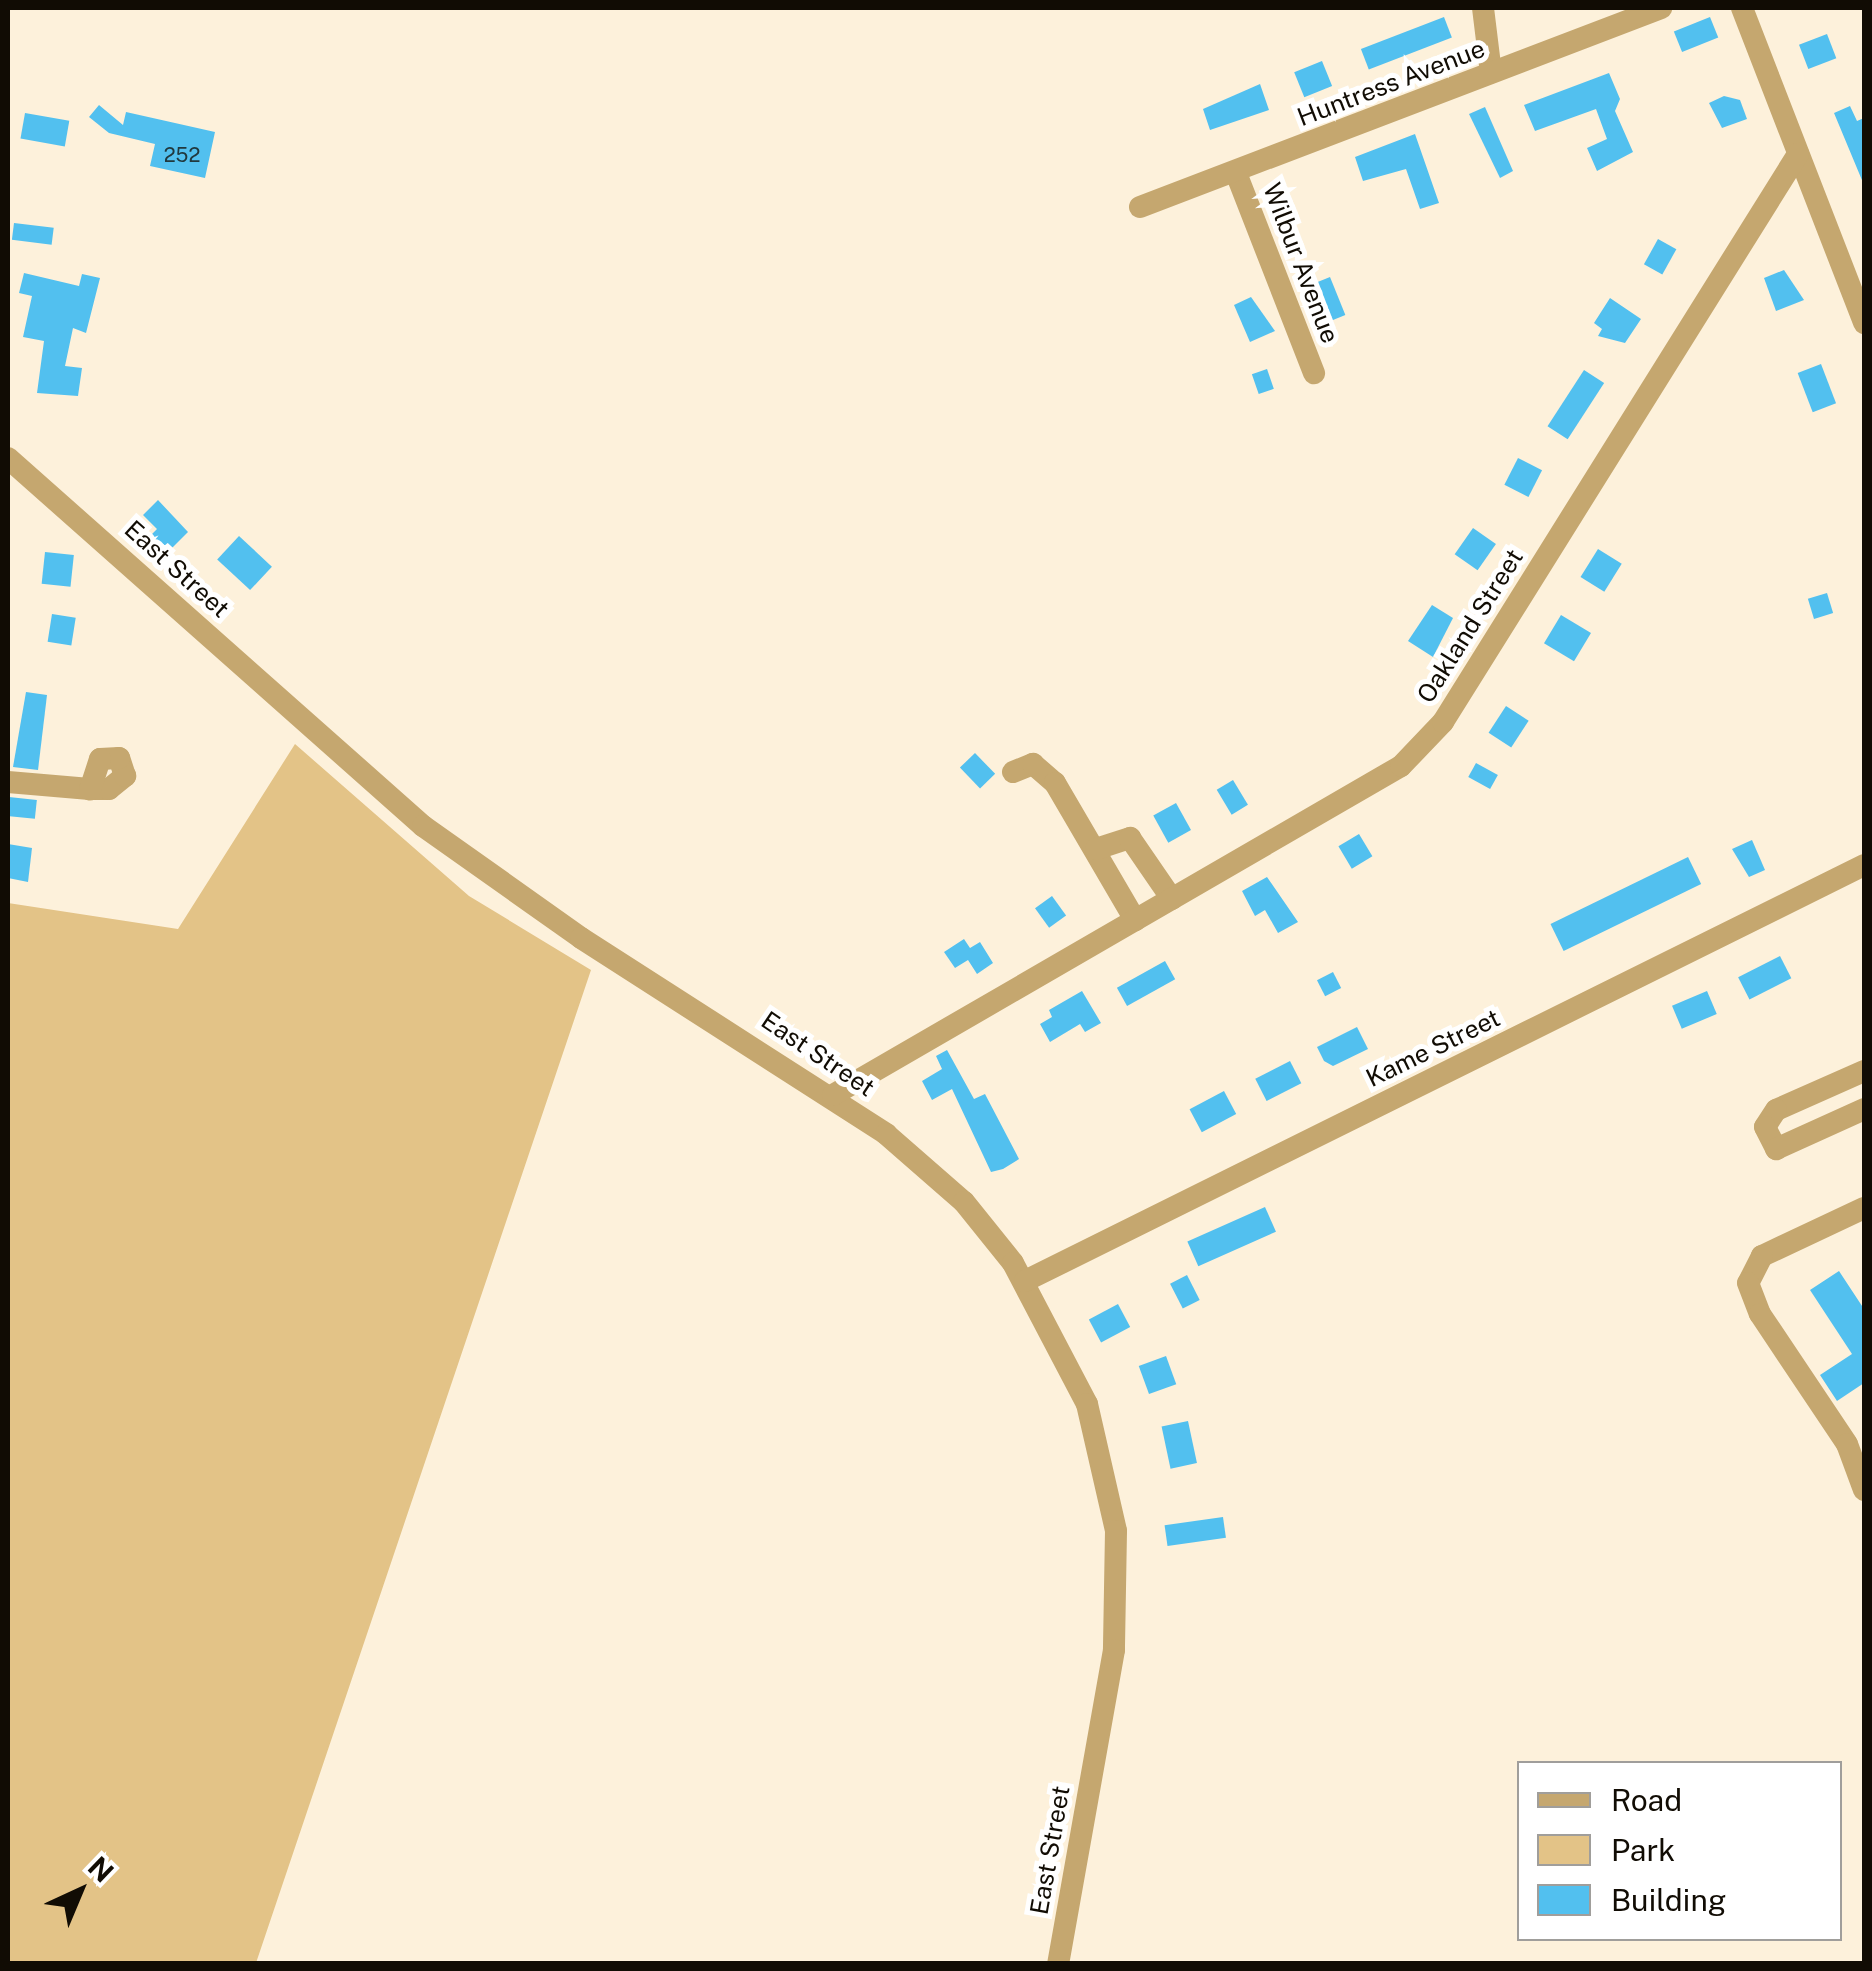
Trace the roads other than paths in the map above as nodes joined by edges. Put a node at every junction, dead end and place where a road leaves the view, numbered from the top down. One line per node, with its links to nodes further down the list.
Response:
1 (1483, 8): 4 (street)
2 (1661, 8): 4 (street, Huntress Avenue)
3 (1742, 8): 5 (street)
4 (1491, 73): 6 (street, Huntress Avenue)
5 (1798, 154): 8 (street); 16 (street, Oakland Street)
6 (1236, 172): 7 (street, Huntress Avenue); 9 (street, Wilbur Avenue)
7 (1140, 208)
8 (1864, 323)
9 (1314, 373)
10 (8, 458): 19 (street, East Street)
11 (1013, 772): 14 (street)
12 (8, 782): 13 (street)
13 (90, 790)
14 (1096, 850): 16 (street); 17 (street)
15 (1864, 865): 22 (street, Kame Street)
16 (1172, 899): 17 (street, Oakland Street)
17 (1135, 920): 19 (street, Oakland Street)
18 (1864, 1072): 20 (street)
19 (833, 1095): 22 (street, East Street)
20 (1864, 1109)
21 (1864, 1208): 23 (street)
22 (1025, 1281): 24 (street, East Street)
23 (1864, 1490)
24 (1058, 1964)

